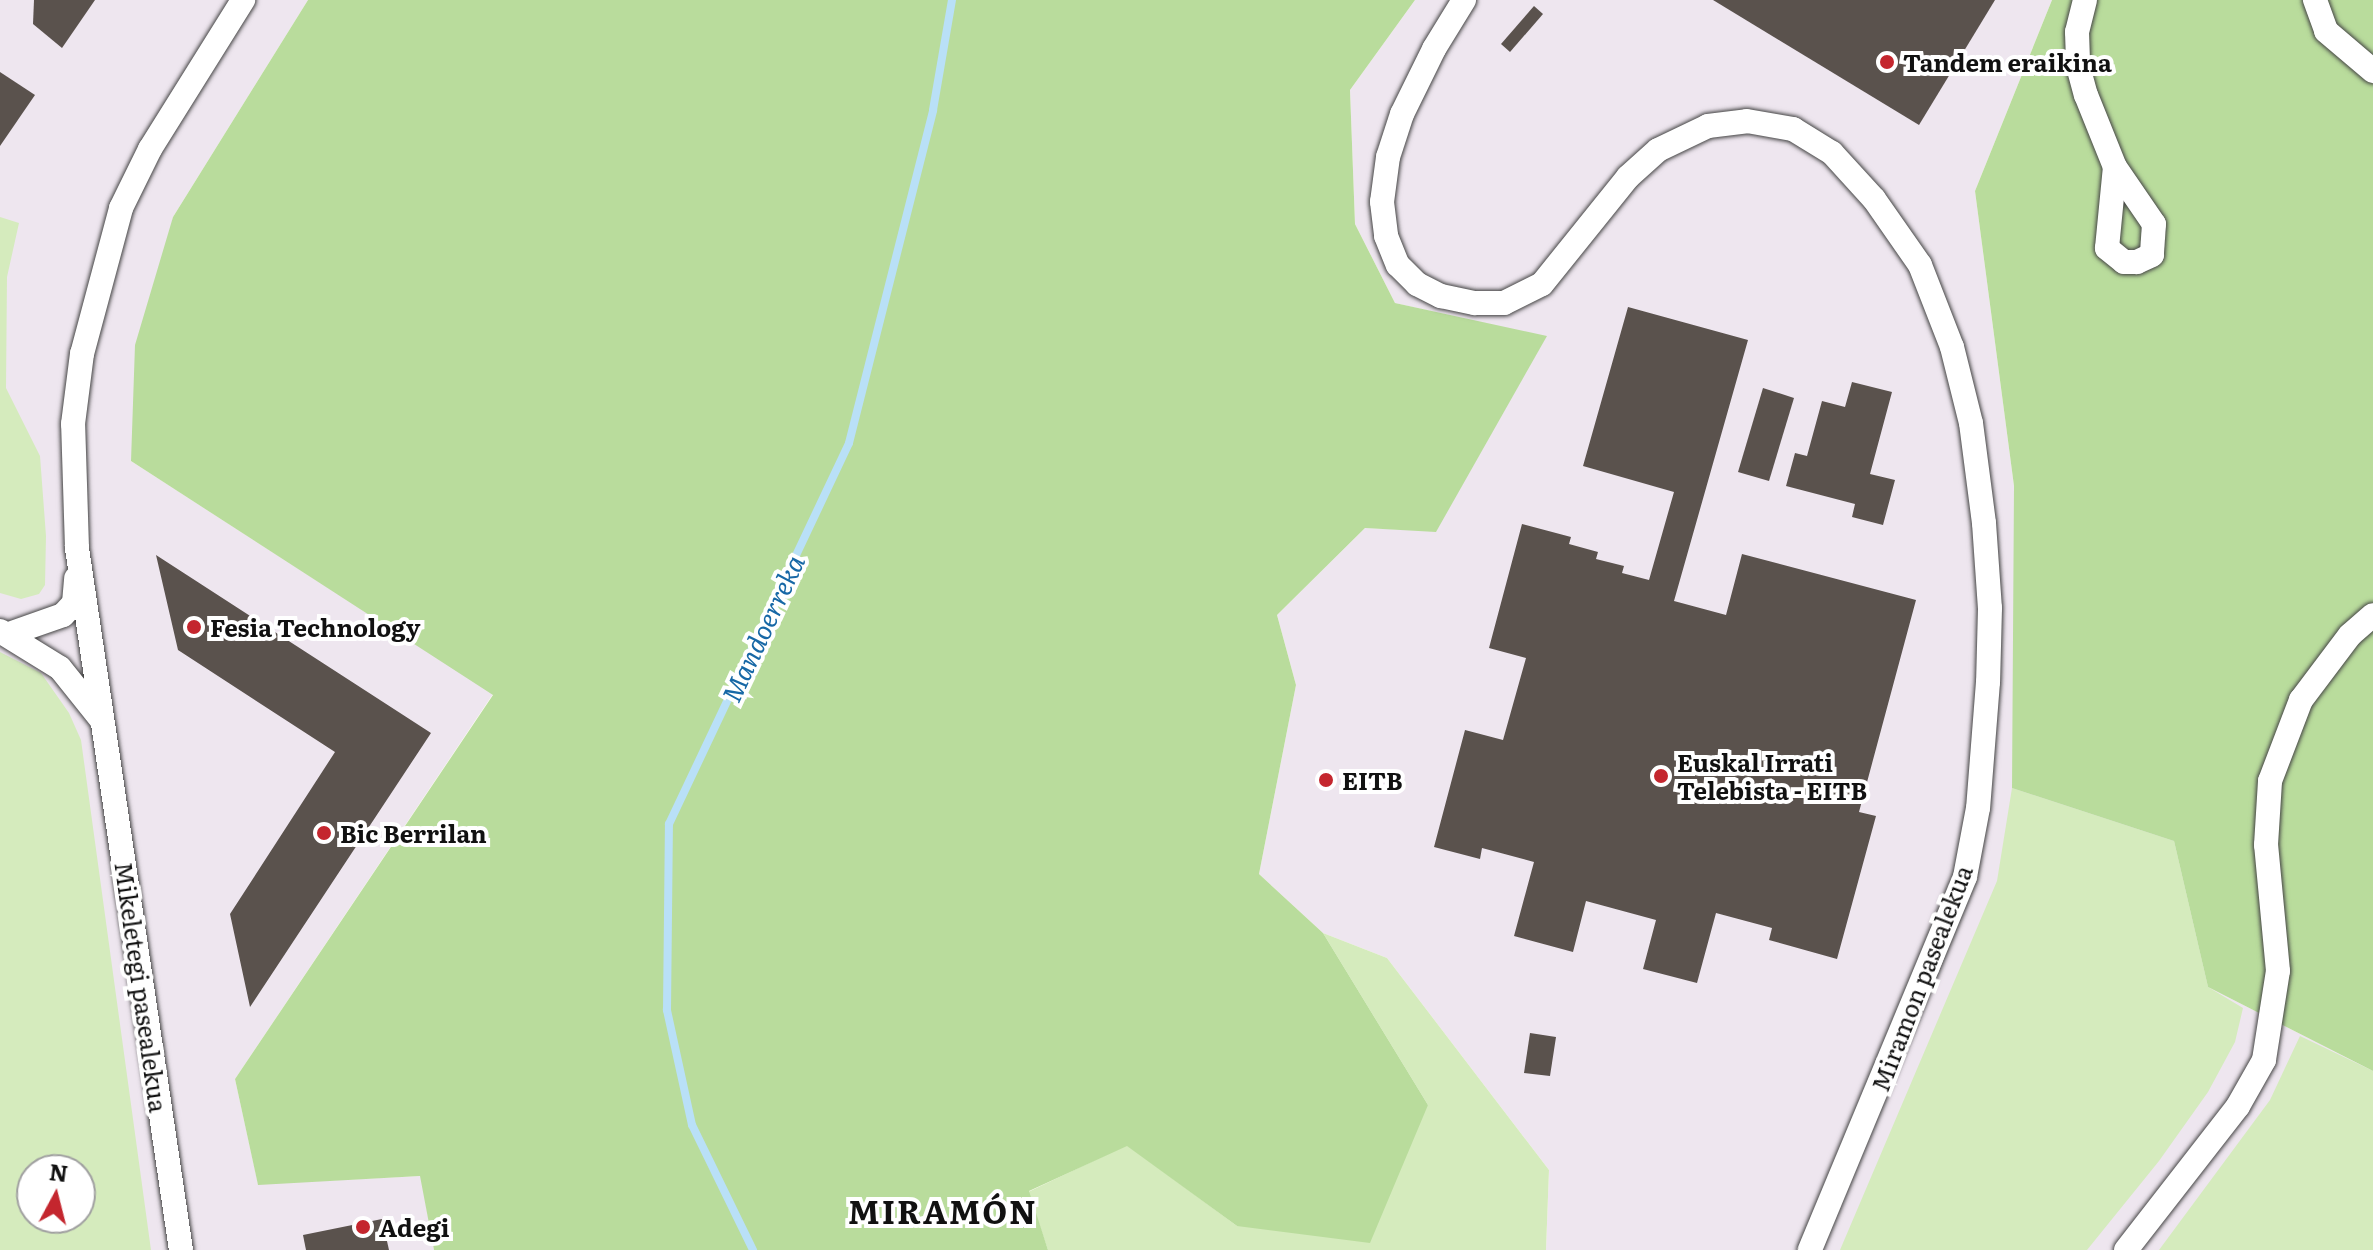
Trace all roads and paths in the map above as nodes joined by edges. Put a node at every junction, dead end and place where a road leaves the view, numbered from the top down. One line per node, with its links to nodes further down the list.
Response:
1 (243, 0): 7 (street, Mikeletegi pasealekua)
2 (1464, 0): 12 (street, Miramon pasealekua)
3 (2085, 0): 6 (street)
4 (2315, 0): 5 (street)
5 (2373, 71)
6 (2115, 167)
7 (77, 548): 9 (street); 10 (street, Mikeletegi pasealekua)
8 (2373, 615): 13 (street)
9 (5, 633): 10 (street, Mikeletegi pasealekua)
10 (103, 723): 11 (street, Mikeletegi pasealekua)
11 (181, 1250)
12 (1810, 1250)
13 (2126, 1250)

